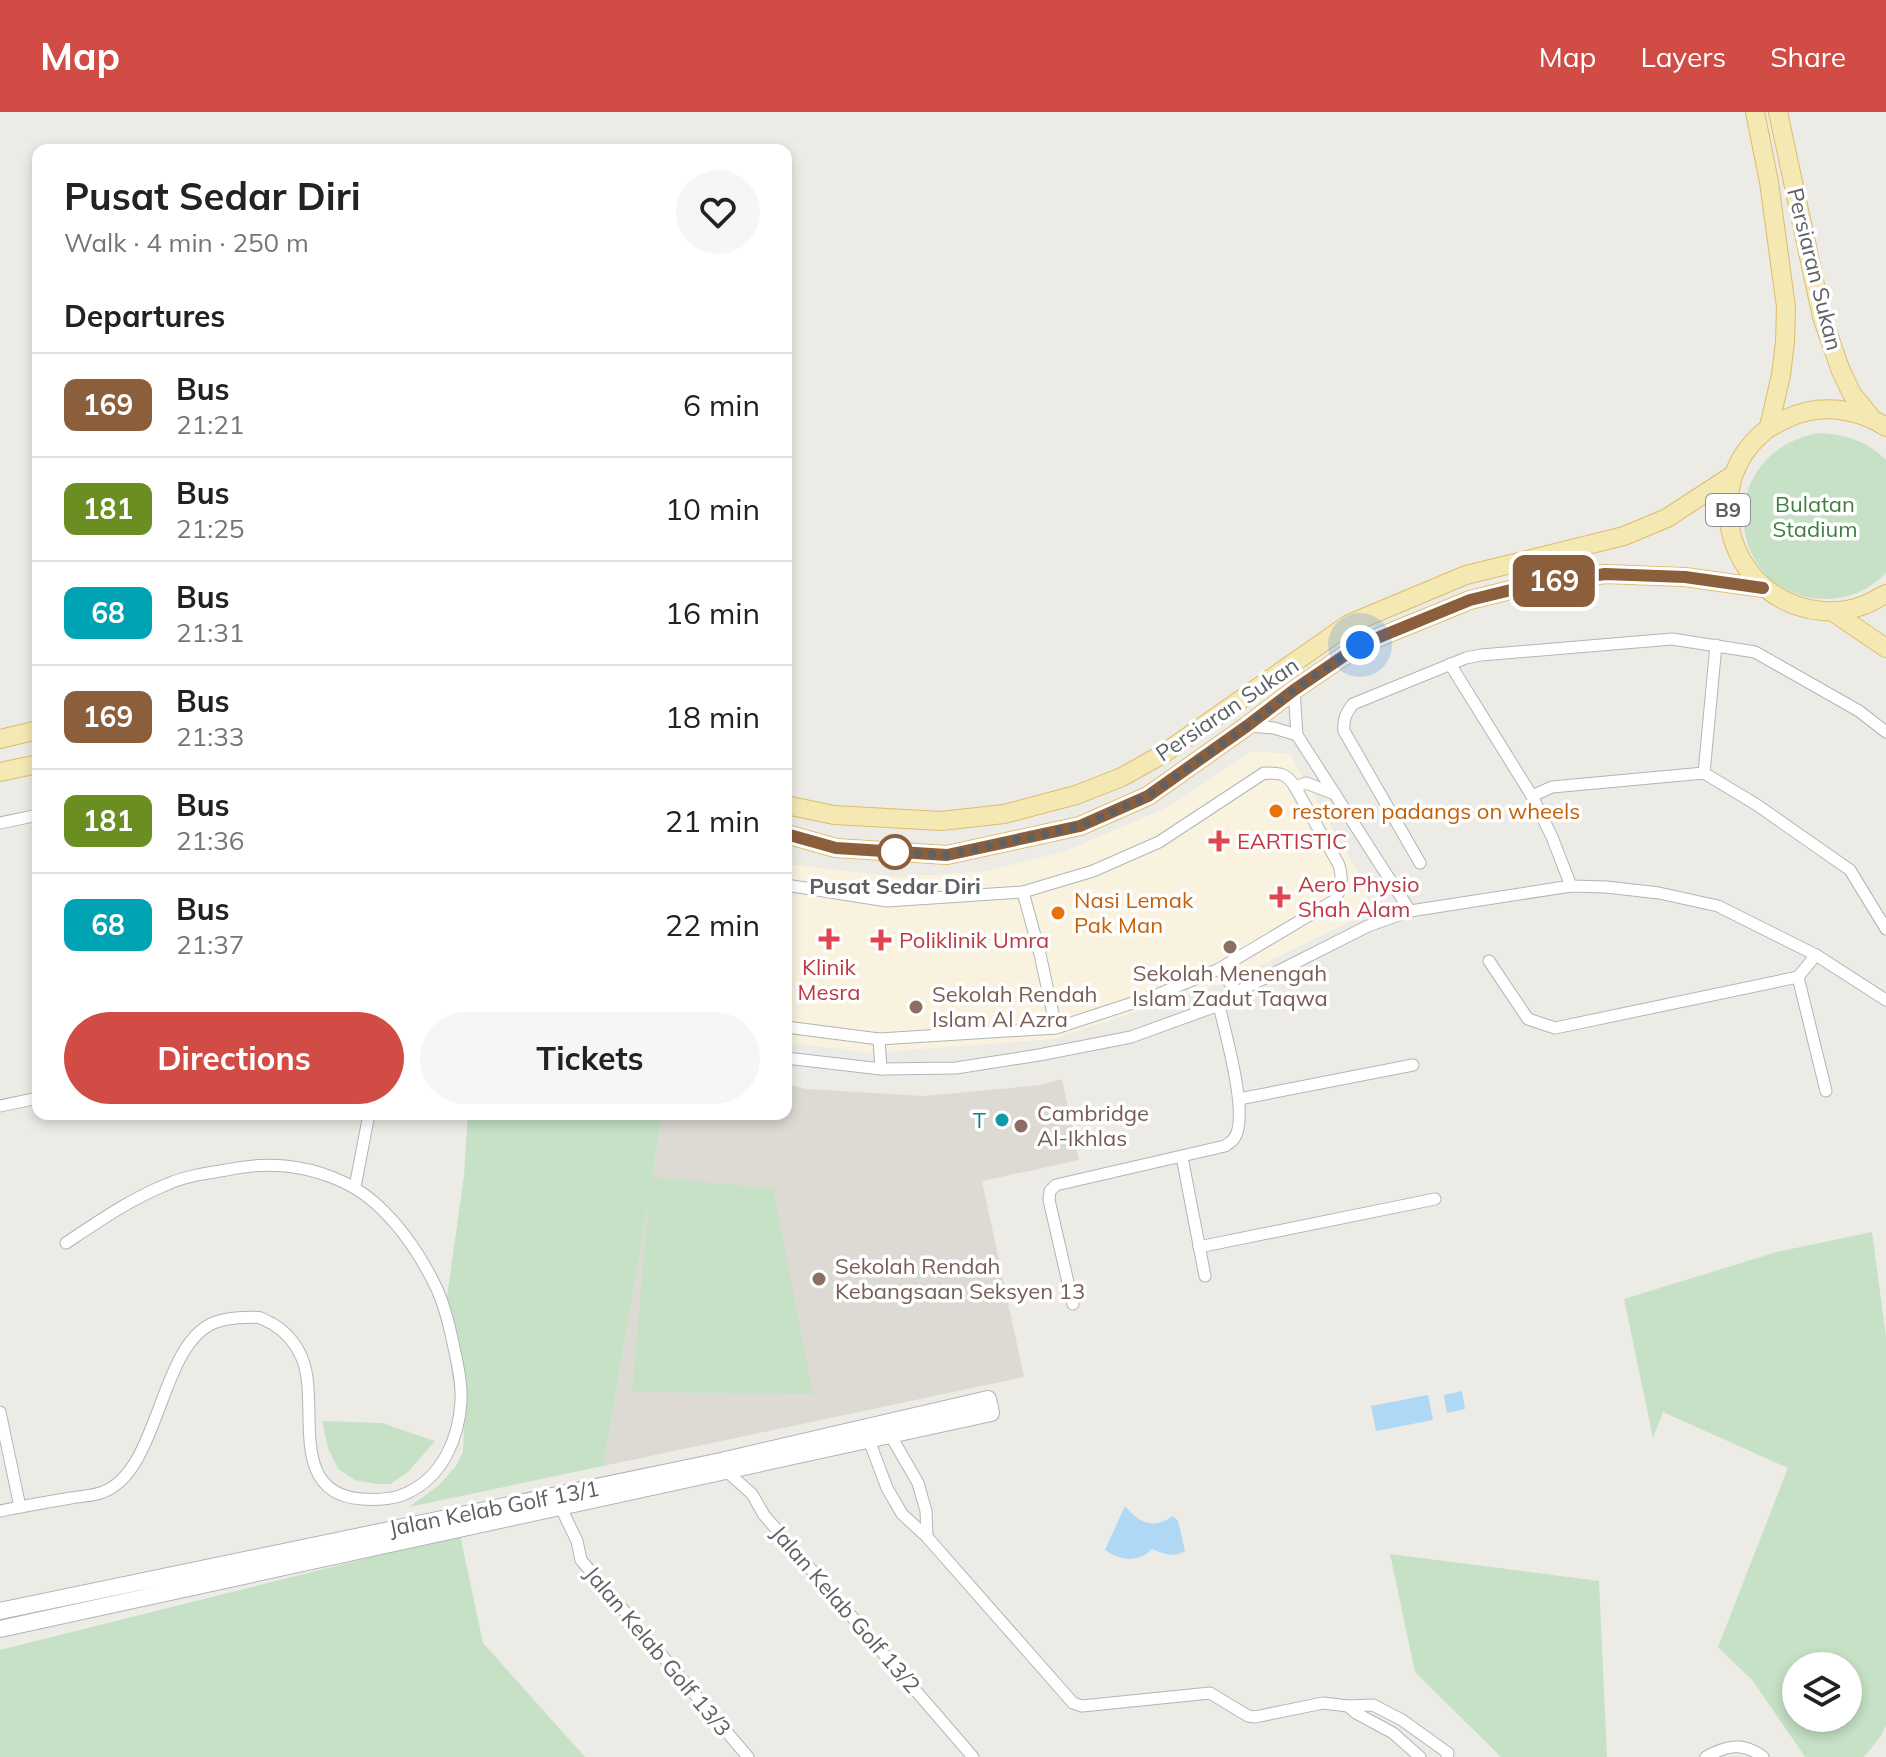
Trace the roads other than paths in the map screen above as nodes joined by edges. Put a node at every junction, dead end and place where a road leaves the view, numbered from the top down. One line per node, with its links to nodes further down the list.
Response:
1 (1755, 112): 4 (main road, Persiaran Sukan)
2 (1778, 112): 3 (main road, Persiaran Sukan / B9)
3 (1878, 422): 4 (main road, B9)
4 (1769, 427): 5 (main road, B9)
5 (1733, 475): 6 (main road, B9); 24 (main road, Persiaran Sukan / B9)
6 (1763, 588): 8 (main road, B9); 12 (main road, Persiaran Sukan / B9)
7 (1886, 594): 8 (main road, B9)
8 (1833, 612): 10 (main road)
9 (1716, 645): 11 (street); 15 (street); 20 (street)
10 (1886, 648)
11 (1450, 664): 23 (street); 28 (street)
12 (1294, 690): 13 (main road, Persiaran Sukan / B9); 16 (street)
13 (1247, 726): 16 (street); 27 (main road, Persiaran Sukan / B9)
14 (32, 731): 17 (main road)
15 (1886, 732)
16 (1297, 735): 22 (street)
17 (0, 739)
18 (32, 765): 19 (main road)
19 (0, 772)
20 (1704, 773): 23 (street); 33 (street)
21 (1295, 787): 22 (street); 31 (street); 36 (street)
22 (1336, 794): 32 (street)
23 (1532, 796): 30 (street)
24 (792, 806)
25 (32, 816): 26 (street)
26 (0, 823)
27 (792, 836)
28 (1420, 863)
29 (792, 886): 31 (street)
30 (1571, 886): 32 (street); 34 (street)
31 (1023, 892): 42 (street)
32 (1410, 911): 38 (street)
33 (1886, 929)
34 (1816, 955): 37 (street); 39 (street)
35 (1489, 961): 37 (street)
36 (1219, 969): 38 (street); 42 (street)
37 (1798, 977): 47 (street)
38 (1237, 992): 40 (street)
39 (1886, 1000)
40 (1219, 1005): 46 (street); 49 (street)
41 (792, 1028): 43 (street)
42 (1056, 1028): 43 (street)
43 (879, 1039): 46 (street)
44 (792, 1059): 46 (street)
45 (1413, 1065): 49 (street)
46 (881, 1069)
47 (1826, 1091)
48 (32, 1099): 50 (street)
49 (1239, 1099): 52 (street)
50 (0, 1106)
51 (368, 1120): 53 (street)
52 (1182, 1157): 56 (street); 58 (street)
53 (355, 1187): 55 (street); 65 (street)
54 (1435, 1199): 56 (street)
55 (66, 1243)
56 (1199, 1247): 57 (street)
57 (1205, 1276)
58 (1073, 1304)
59 (988, 1399): 61 (street, Jalan Kelab Golf 13/1)
60 (0, 1412): 65 (street)
61 (887, 1429): 62 (street, Jalan Kelab Golf 13/1); 67 (street)
62 (866, 1434): 63 (street, Jalan Kelab Golf 13/1); 67 (street)
63 (723, 1466): 64 (street, Jalan Kelab Golf 13/1); 72 (street, Jalan Kelab Golf 13/2)
64 (558, 1502): 68 (street, Jalan Kelab Golf 13/1); 69 (street); 71 (street, Jalan Kelab Golf 13/3)
65 (20, 1507): 66 (street)
66 (0, 1511)
67 (927, 1537): 70 (street)
68 (0, 1611)
69 (0, 1629)
70 (1348, 1706): 73 (street); 74 (street)
71 (748, 1757)
72 (973, 1757)
73 (1420, 1757)
74 (1447, 1757)
75 (1706, 1757): 76 (street)
76 (1763, 1757)

